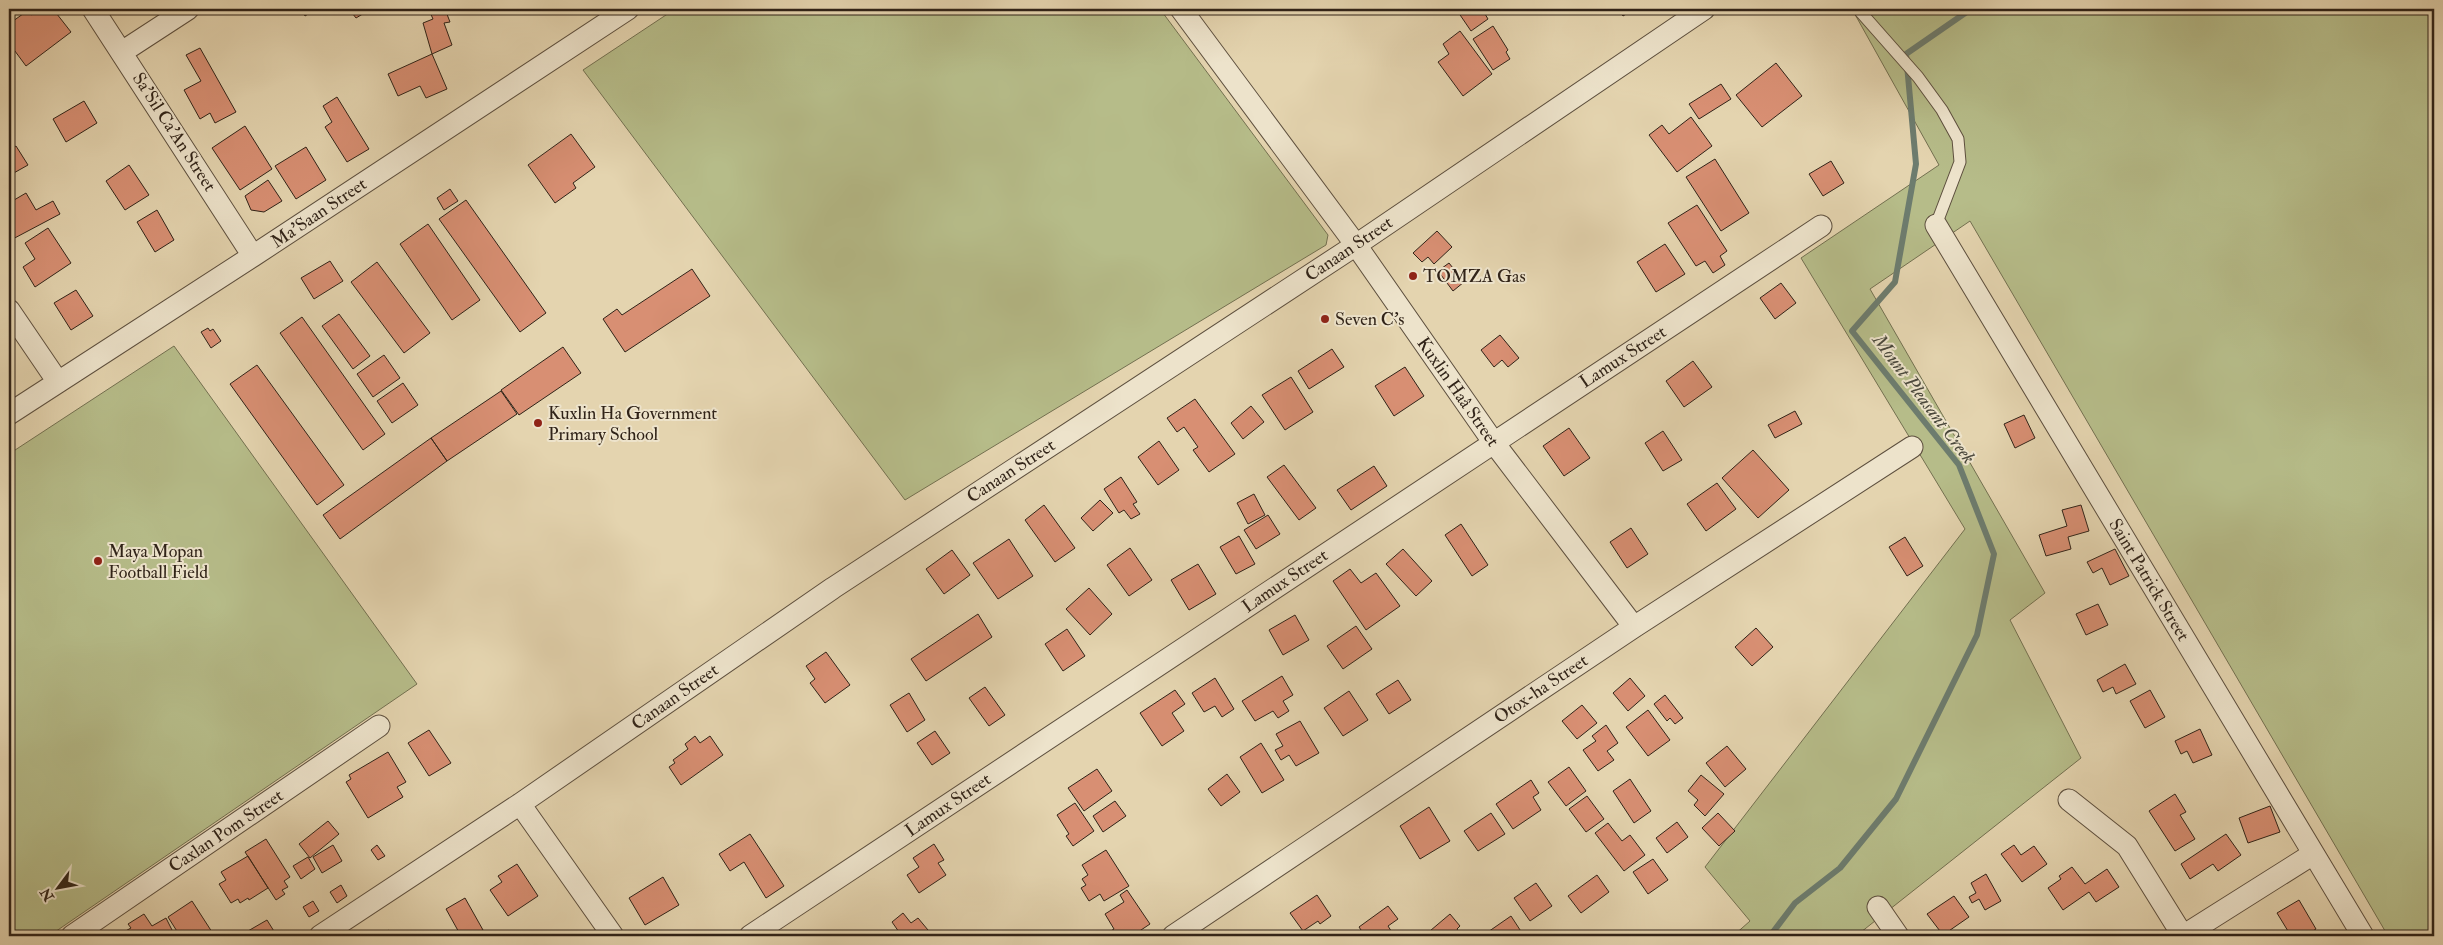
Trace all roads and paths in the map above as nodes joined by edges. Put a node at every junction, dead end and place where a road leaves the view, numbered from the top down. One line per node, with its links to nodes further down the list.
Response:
1 (93, 9): 7 (street, Sa'Sil Ca'An Street)
2 (188, 9): 7 (street)
3 (628, 9): 11 (street, Ma'Saan Street)
4 (1181, 9): 10 (street, Kuxlin Haâ Street)
5 (1704, 9): 10 (street, Canaan Street)
6 (1858, 9): 8 (lane)
7 (122, 52): 11 (street, Sa'Sil Ca'An Street)
8 (1936, 224): 21 (street, Saint Patrick Street)
9 (1820, 226): 15 (street, Lamux Street)
10 (1356, 245): 15 (street, Kuxlin Haâ Street); 20 (street, Canaan Street)
11 (253, 256): 13 (street, Ma'Saan Street)
12 (9, 310): 13 (street)
13 (58, 382): 14 (street, Ma'Saan Street)
14 (9, 414)
15 (1494, 443): 17 (street, Kuxlin Haâ Street); 26 (street, Lamux Street)
16 (1912, 448): 17 (street, Otox-ha Street)
17 (1634, 627): 27 (street, Otox-ha Street)
18 (379, 726): 23 (street, Caxlan Pom Street)
19 (2070, 800): 29 (street)
20 (520, 804): 24 (street, Canaan Street); 25 (street)
21 (2313, 854): 29 (street); 30 (street, Saint Patrick Street)
22 (1878, 907): 28 (street)
23 (72, 936)
24 (320, 936)
25 (613, 936)
26 (750, 936)
27 (1173, 936)
28 (1898, 936)
29 (2183, 936)
30 (2363, 936)

